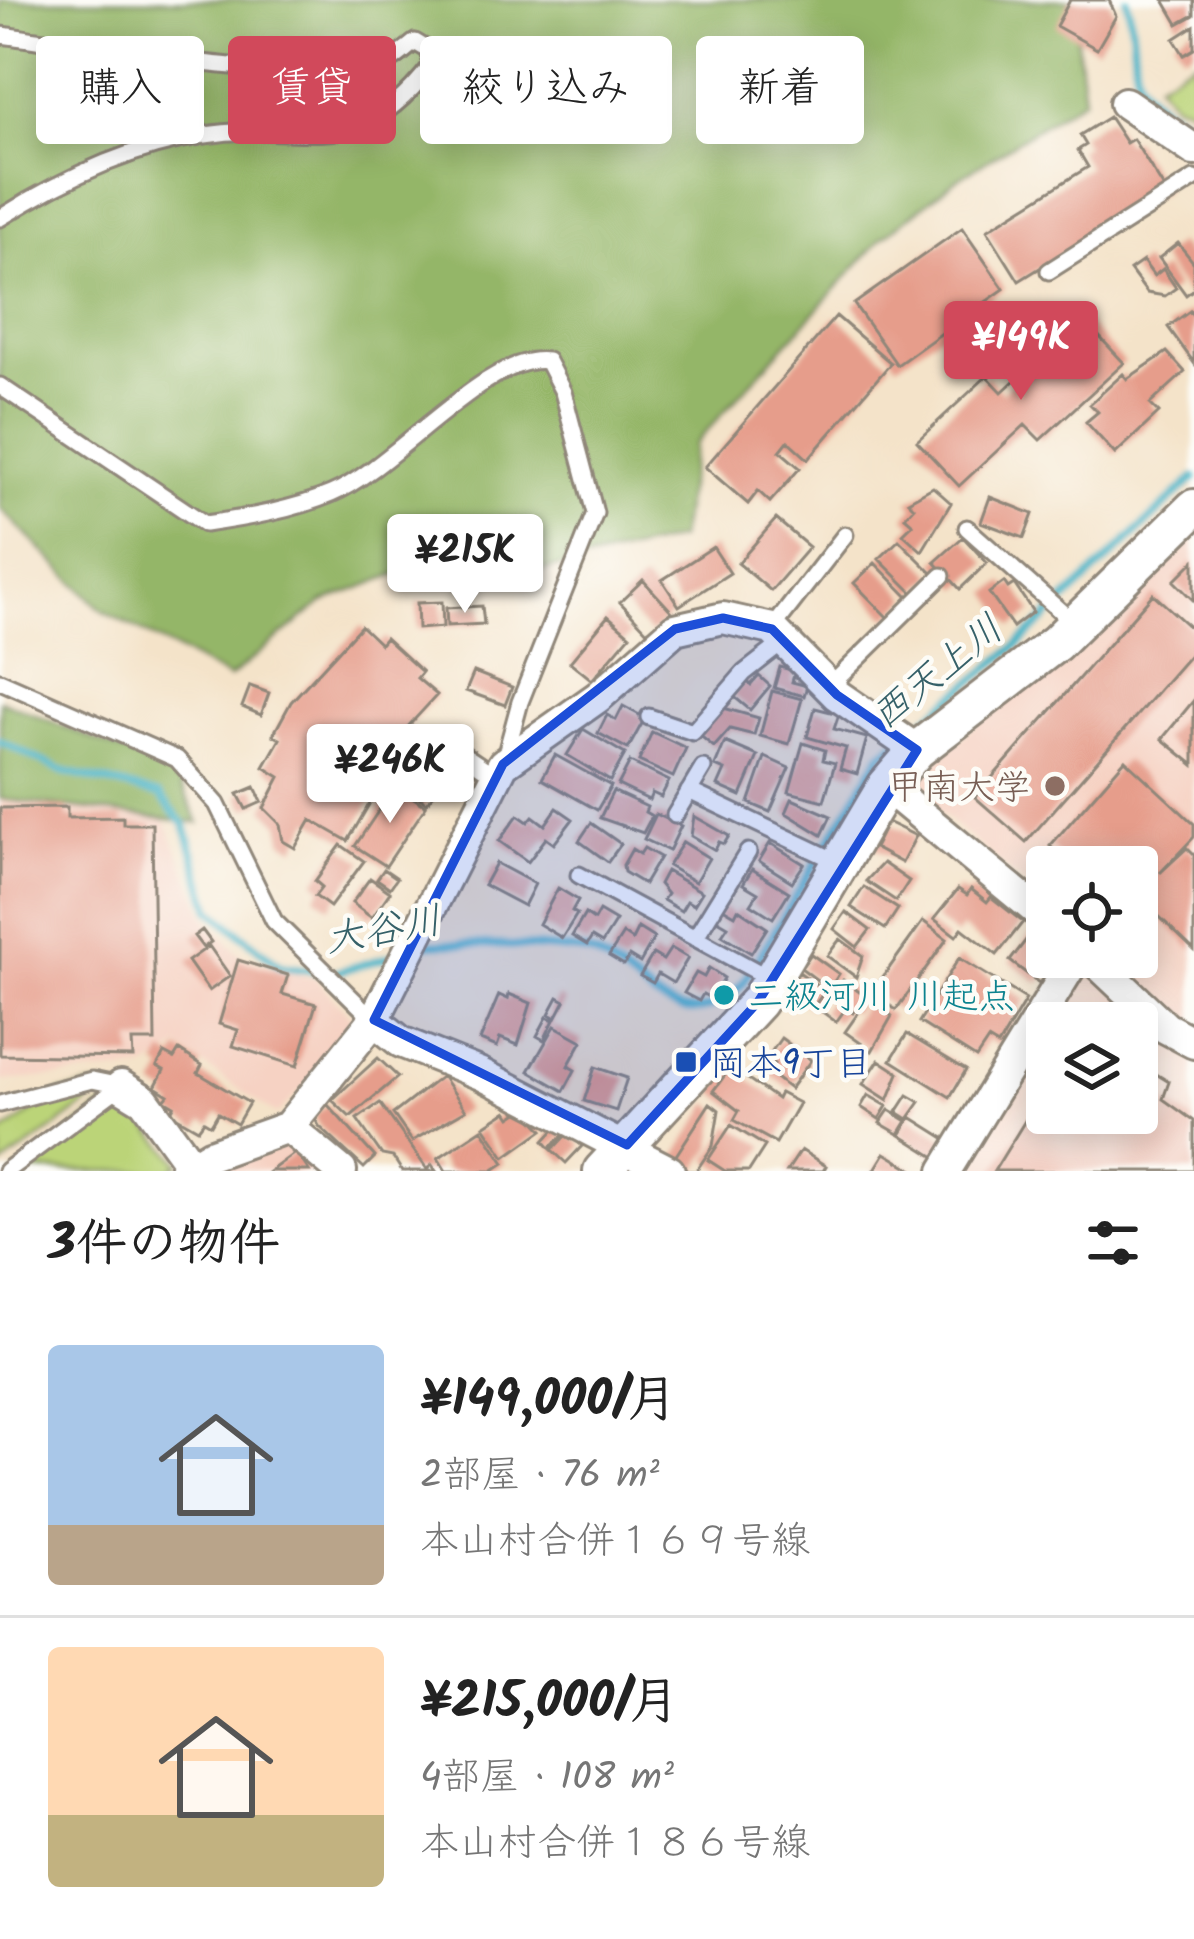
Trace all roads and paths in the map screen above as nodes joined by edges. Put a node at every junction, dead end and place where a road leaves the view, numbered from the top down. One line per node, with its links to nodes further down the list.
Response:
1 (0, 34): 5 (lane)
2 (1125, 103): 3 (street)
3 (1194, 150)
4 (1194, 179): 6 (lane)
5 (0, 218)
6 (1049, 271)
7 (0, 386): 19 (lane)
8 (1194, 508): 12 (street)
9 (968, 528): 12 (lane)
10 (844, 535): 13 (lane)
11 (942, 576): 15 (lane)
12 (1064, 615): 17 (street)
13 (778, 635): 15 (street); 16 (lane); 19 (street)
14 (0, 680): 32 (lane)
15 (829, 687): 17 (street)
16 (649, 717)
17 (907, 743): 21 (street)
18 (703, 768): 22 (lane)
19 (500, 770): 20 (lane); 32 (street)
20 (401, 772)
21 (886, 786): 25 (street); 27 (street)
22 (689, 791): 23 (lane); 25 (lane)
23 (675, 815)
24 (748, 852): 28 (lane)
25 (828, 858): 29 (street)
26 (579, 875): 28 (lane)
27 (1026, 902)
28 (695, 938): 29 (lane)
29 (760, 974): 37 (street)
30 (1063, 978): 42 (street)
31 (1113, 978): 33 (street)
32 (374, 1020): 36 (street); 37 (street)
33 (1194, 1043)
34 (121, 1086): 35 (lane); 38 (street); 39 (lane)
35 (0, 1104)
36 (288, 1126): 38 (street); 40 (street)
37 (614, 1158): 41 (street)
38 (188, 1168)
39 (6, 1171)
40 (341, 1171)
41 (669, 1171)
42 (945, 1171)

